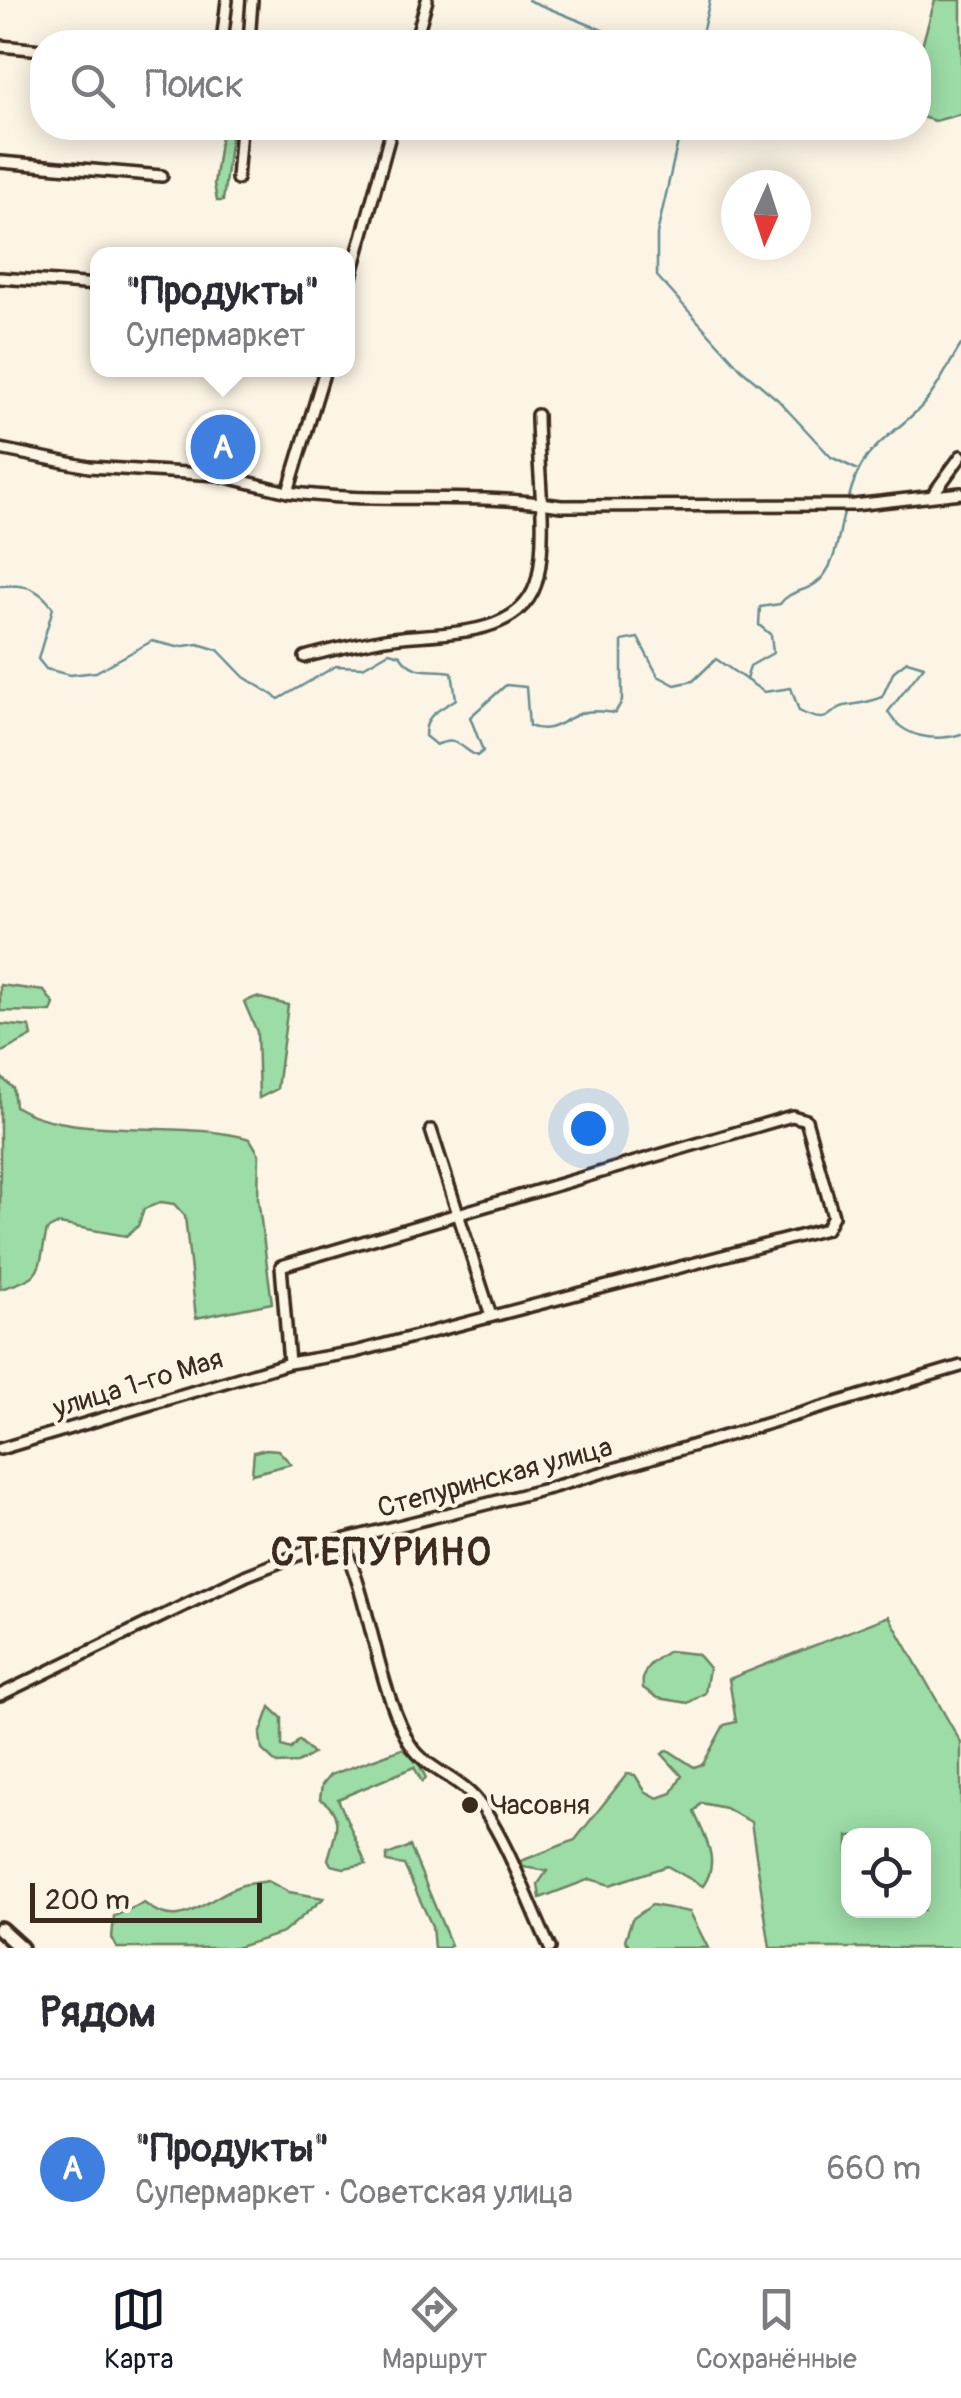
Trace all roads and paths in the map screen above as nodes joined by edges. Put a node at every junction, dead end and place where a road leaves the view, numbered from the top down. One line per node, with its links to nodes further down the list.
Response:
1 (227, 0): 4 (street)
2 (252, 0): 5 (street)
3 (427, 0): 6 (street)
4 (223, 30)
5 (249, 30)
6 (419, 30)
7 (0, 46): 8 (street)
8 (30, 49)
9 (240, 140): 13 (street)
10 (389, 140): 14 (street)
11 (0, 162): 12 (street)
12 (162, 176)
13 (237, 180)
14 (355, 263)
15 (0, 278): 16 (street)
16 (90, 284)
17 (324, 377): 21 (street)
18 (537, 414): 24 (street)
19 (0, 449): 21 (street)
20 (961, 456): 22 (street)
21 (288, 492): 24 (street)
22 (934, 493): 23 (street); 24 (street)
23 (961, 493)
24 (539, 502): 25 (street)
25 (305, 658)
26 (431, 1130): 27 (street)
27 (456, 1215): 28 (street); 28 (street, улица 1-го Мая); 29 (street)
28 (491, 1316): 29 (street, улица 1-го Мая)
29 (290, 1363): 31 (street, улица 1-го Мая)
30 (961, 1366): 32 (street, Степуринская улица)
31 (0, 1449)
32 (342, 1541): 33 (street, Степуринская улица); 36 (street)
33 (0, 1695)
34 (0, 1929): 35 (street)
35 (21, 1948)
36 (550, 1948)

